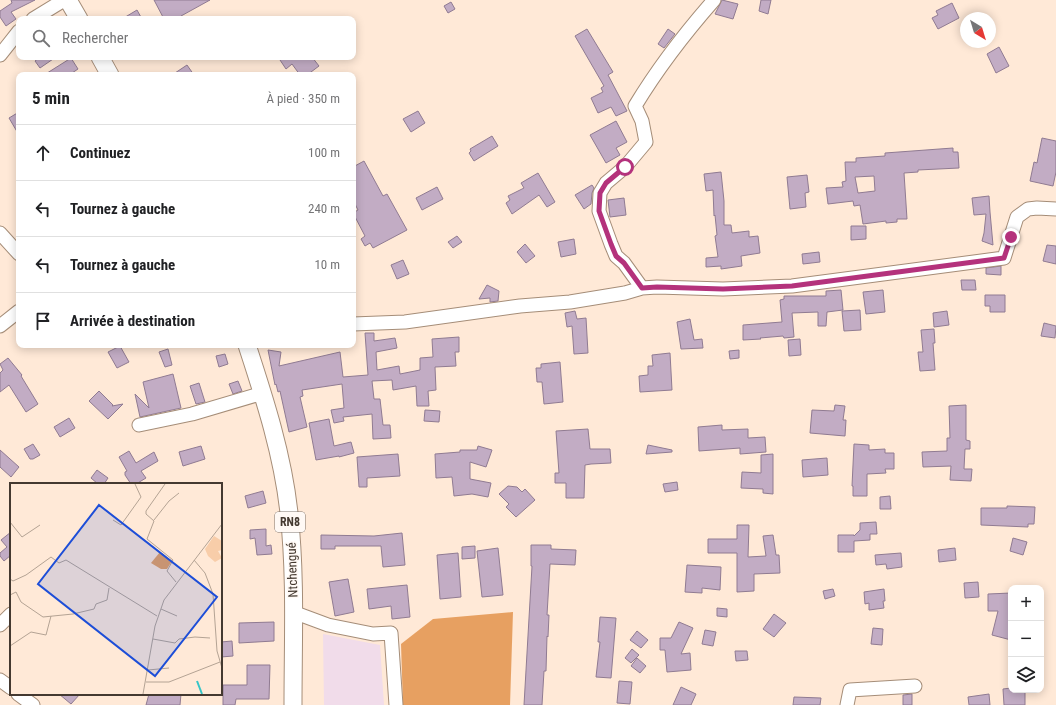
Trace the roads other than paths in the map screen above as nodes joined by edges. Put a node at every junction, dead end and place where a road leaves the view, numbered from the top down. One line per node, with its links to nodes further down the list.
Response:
1 (64, 0): 4 (street)
2 (68, 0): 5 (main road)
3 (714, 0): 13 (street)
4 (38, 16)
5 (77, 16)
6 (16, 35): 7 (street)
7 (0, 55)
8 (102, 60): 9 (main road)
9 (108, 72)
10 (1056, 209): 13 (street)
11 (0, 233): 12 (street)
12 (16, 251)
13 (642, 288): 15 (street)
14 (16, 313): 16 (street)
15 (356, 324)
16 (0, 326)
17 (248, 348): 18 (main road, Ntchengué / RN8)
18 (263, 393): 19 (street); 20 (main road, Ntchengué / RN8)
19 (140, 425)
20 (293, 612): 28 (main road, Ntchengué / RN8); 29 (street)
21 (10, 615): 22 (street)
22 (0, 625)
23 (0, 680): 25 (street)
24 (915, 686): 30 (street)
25 (10, 687)
26 (19, 695): 27 (street)
27 (33, 705)
28 (293, 705)
29 (396, 705)
30 (847, 705)

